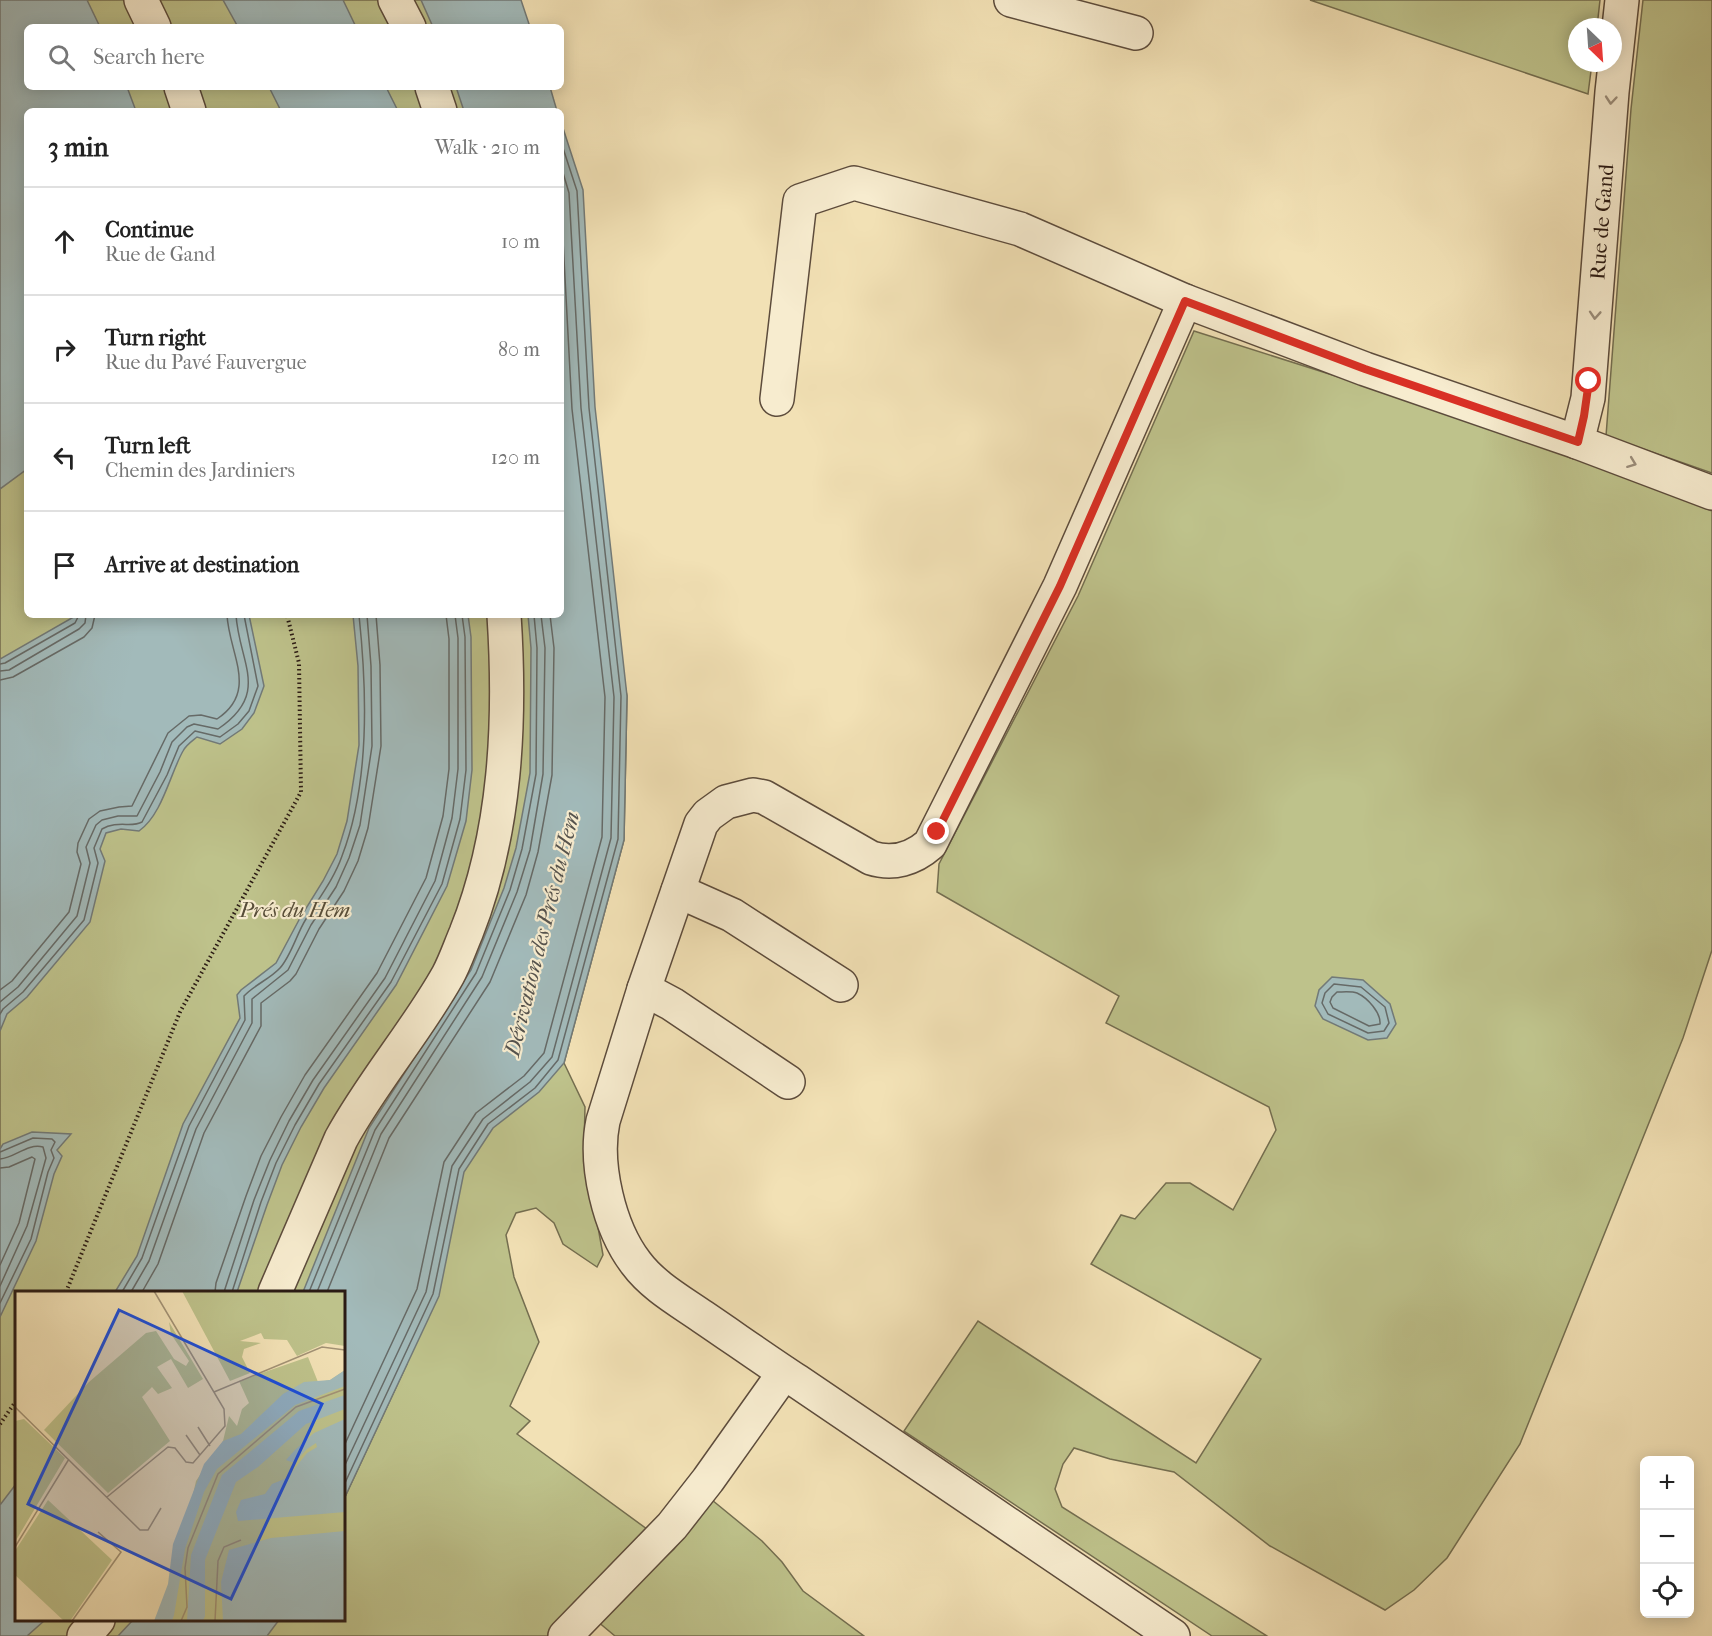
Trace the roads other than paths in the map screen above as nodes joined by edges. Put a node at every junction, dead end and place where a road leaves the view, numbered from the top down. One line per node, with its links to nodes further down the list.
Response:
1 (141, 0): 5 (street)
2 (395, 0): 6 (street)
3 (1011, 0): 7 (street)
4 (1622, 0): 14 (street, Rue de Gand, one-way to 14)
5 (153, 24)
6 (407, 24)
7 (1136, 33)
8 (182, 90): 10 (street)
9 (433, 90): 11 (street)
10 (188, 108)
11 (439, 108)
12 (1185, 301): 13 (street); 14 (street); 17 (street)
13 (777, 399)
14 (1578, 442): 15 (street, one-way to 15)
15 (1712, 493)
16 (504, 618): 21 (street)
17 (678, 891): 18 (street); 19 (street)
18 (842, 985)
19 (644, 988): 20 (street); 22 (street)
20 (788, 1082)
21 (276, 1291)
22 (784, 1373): 25 (street); 26 (street)
23 (97, 1621): 24 (street)
24 (84, 1636)
25 (565, 1636)
26 (1173, 1636)

